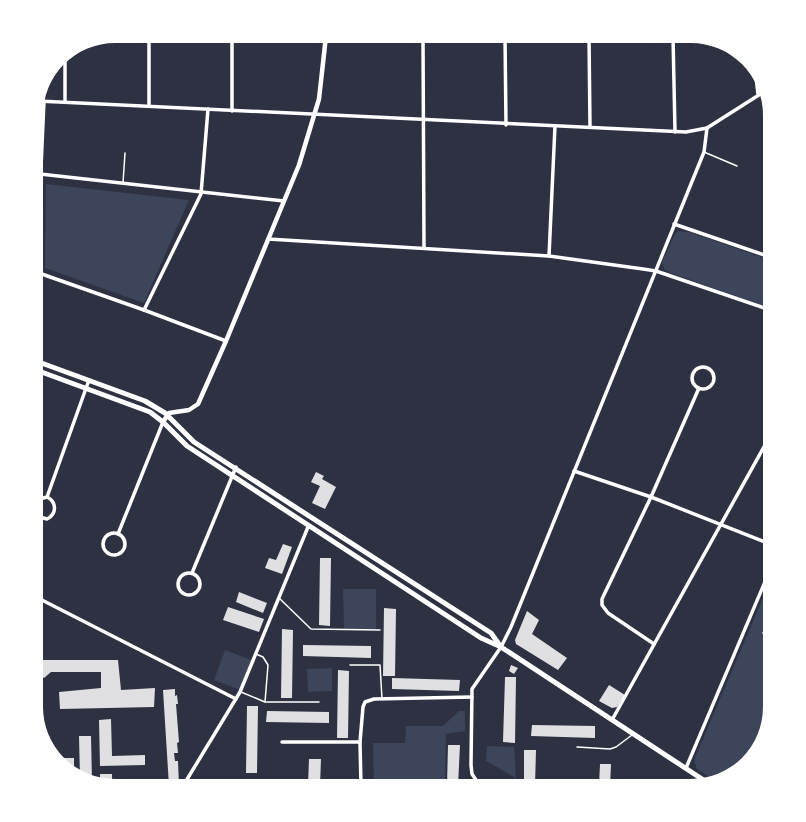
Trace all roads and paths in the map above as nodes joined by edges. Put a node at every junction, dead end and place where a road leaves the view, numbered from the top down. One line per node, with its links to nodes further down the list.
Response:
1 (149, 43): 12 (street)
2 (232, 43): 15 (street)
3 (325, 43): 16 (street)
4 (423, 43): 18 (street)
5 (505, 43): 19 (street)
6 (589, 43): 21 (street)
7 (673, 43): 23 (street)
8 (65, 63): 11 (street)
9 (760, 94): 22 (street)
10 (44, 101): 11 (street)
11 (65, 102): 12 (street)
12 (149, 106): 14 (street)
13 (44, 107): 17 (street)
14 (208, 110): 15 (street); 29 (street)
15 (232, 111): 16 (street)
16 (314, 115): 18 (street); 30 (street)
17 (43, 119)
18 (424, 121): 19 (street); 33 (street)
19 (506, 125): 20 (street)
20 (555, 126): 21 (street); 34 (street)
21 (590, 127): 23 (street)
22 (707, 128): 23 (street); 24 (street)
23 (674, 132)
24 (704, 152): 26 (lane); 31 (street)
25 (125, 153): 28 (lane)
26 (737, 166)
27 (43, 174): 28 (street)
28 (123, 183): 29 (street)
29 (202, 191): 30 (street); 39 (street)
30 (284, 201): 32 (street)
31 (674, 224): 35 (street); 36 (street)
32 (268, 239): 33 (street); 40 (street)
33 (424, 248): 34 (street)
34 (549, 256): 36 (street)
35 (763, 256)
36 (656, 271): 38 (street); 50 (street)
37 (43, 274): 39 (street)
38 (763, 308)
39 (144, 310): 40 (street)
40 (226, 341): 46 (street)
41 (43, 364): 43 (main road)
42 (43, 373): 44 (main road)
43 (89, 380): 44 (street); 46 (main road)
44 (86, 388): 47 (main road); 52 (street)
45 (698, 388): 45 (street); 54 (street)
46 (167, 415): 47 (street); 49 (main road)
47 (163, 422): 51 (main road); 59 (street)
48 (763, 448): 57 (street)
49 (236, 467): 51 (street); 55 (main road)
50 (574, 471): 54 (street); 67 (street)
51 (233, 477): 58 (main road); 61 (street)
52 (47, 497): 53 (street); 56 (street)
53 (43, 498)
54 (651, 498): 57 (street); 66 (street)
55 (312, 516): 58 (main road); 67 (main road)
56 (43, 519)
57 (720, 524): 60 (street); 66 (street)
58 (308, 527): 63 (street); 67 (main road)
59 (118, 534): 59 (street)
60 (763, 541)
61 (192, 573): 61 (street)
62 (763, 586): 81 (street)
63 (279, 598): 65 (lane); 68 (street)
64 (43, 601): 72 (street)
65 (380, 630)
66 (654, 644): 76 (street)
67 (501, 647): 71 (street); 76 (main road)
68 (256, 654): 70 (street); 74 (lane)
69 (350, 665): 73 (lane)
70 (240, 692): 72 (street); 74 (lane)
71 (472, 697): 73 (street); 85 (street)
72 (236, 699): 83 (street)
73 (382, 699): 79 (street)
74 (265, 702): 75 (lane)
75 (319, 702)
76 (612, 720): 77 (main road)
77 (633, 734): 80 (lane); 81 (main road)
78 (282, 742): 79 (street)
79 (360, 742): 84 (street)
80 (577, 747)
81 (686, 768): 82 (main road)
82 (701, 778)
83 (187, 779)
84 (361, 779)
85 (475, 779)

